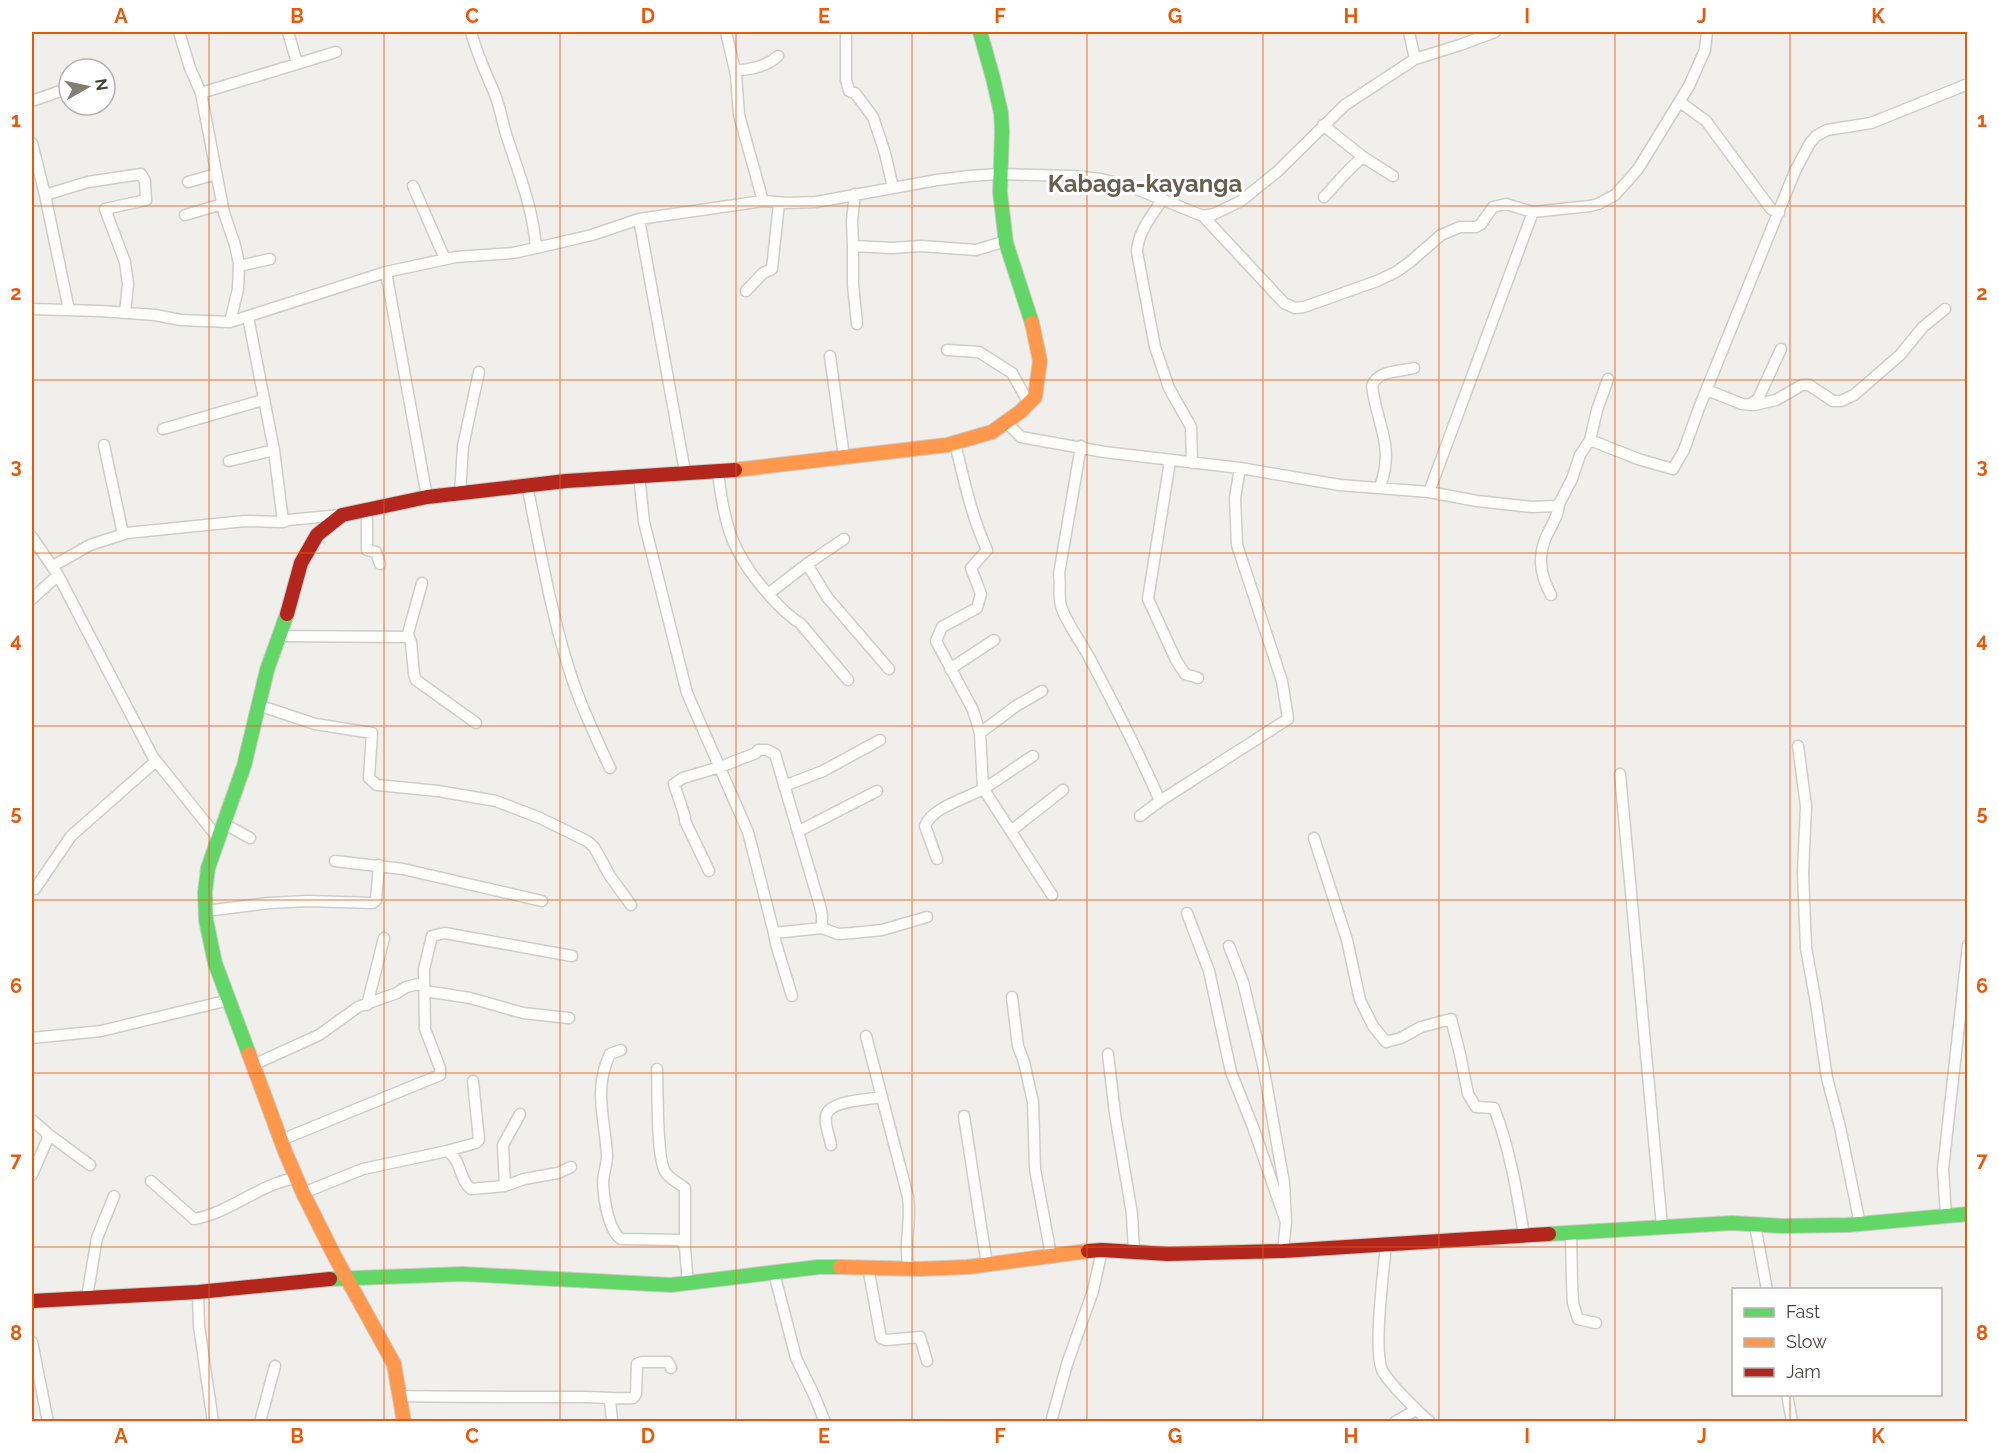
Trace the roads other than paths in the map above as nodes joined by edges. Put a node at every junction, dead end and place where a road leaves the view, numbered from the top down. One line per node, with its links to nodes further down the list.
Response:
1 (179, 32): 17 (street)
2 (288, 32): 13 (street)
3 (471, 32): 43 (street)
4 (726, 32): 14 (street)
5 (846, 32): 28 (street)
6 (980, 32): 24 (street)
7 (1409, 32): 12 (street)
8 (1495, 32): 12 (street)
9 (1707, 32): 19 (street)
10 (336, 52): 13 (street)
11 (778, 56): 14 (street)
12 (1414, 59): 20 (street)
13 (297, 63): 17 (street)
14 (735, 71): 33 (street)
15 (1968, 84): 37 (street)
16 (57, 92): 18 (street)
17 (201, 93): 23 (street)
18 (32, 101)
19 (1680, 102): 36 (street); 37 (street)
20 (1323, 125): 22 (street); 39 (street)
21 (32, 143): 30 (street)
22 (1363, 156): 25 (street); 31 (street)
23 (216, 174): 26 (street); 35 (street)
24 (1000, 174): 28 (street); 32 (street); 41 (street)
25 (1393, 176)
26 (188, 182)
27 (413, 186): 44 (street)
28 (893, 189): 29 (street)
29 (855, 194): 34 (street); 42 (street)
30 (45, 195): 51 (street); 52 (street)
31 (1324, 197)
32 (1162, 200): 39 (street); 76 (street)
33 (763, 201): 34 (street); 40 (street)
34 (779, 202): 48 (street)
35 (222, 204): 38 (street); 46 (street)
36 (1533, 212): 39 (street); 83 (street)
37 (1779, 213): 62 (street)
38 (185, 215)
39 (1203, 216)
40 (639, 219): 43 (street); 78 (street)
41 (1006, 241): 42 (street); 64 (street)
42 (853, 246): 55 (street)
43 (536, 248): 44 (street)
44 (445, 259): 47 (street)
45 (270, 260): 46 (street)
46 (239, 266): 54 (street)
47 (386, 272): 53 (street); 85 (street)
48 (746, 291)
49 (32, 309): 51 (street)
50 (1944, 309): 65 (street)
51 (69, 310): 52 (street)
52 (125, 313): 54 (street)
53 (248, 317): 54 (street); 63 (street)
54 (230, 322)
55 (857, 324)
56 (1781, 349): 65 (street)
57 (947, 350): 64 (street)
58 (830, 356): 73 (street)
59 (1414, 368): 82 (street)
60 (479, 372): 84 (street)
61 (1608, 379): 68 (street)
62 (1707, 390): 65 (street); 68 (street)
63 (263, 400): 67 (street); 72 (street)
64 (1028, 402): 66 (street)
65 (1749, 405)
66 (1006, 422): 69 (street); 71 (street)
67 (163, 429)
68 (1590, 440): 86 (street)
69 (955, 443): 73 (street); 104 (street)
70 (104, 445): 90 (street)
71 (1080, 446): 75 (street); 122 (street)
72 (274, 450): 74 (street); 89 (street)
73 (844, 457): 79 (street)
74 (229, 461)
75 (1170, 461): 76 (street); 105 (street)
76 (1192, 463): 77 (street)
77 (1240, 468): 82 (street); 122 (street)
78 (685, 472): 79 (street); 80 (street)
79 (718, 472): 97 (street)
80 (639, 475): 81 (street); 115 (street)
81 (527, 485): 84 (street); 116 (street)
82 (1380, 487): 83 (street)
83 (1429, 492): 86 (street)
84 (460, 494): 85 (street)
85 (427, 497): 87 (street)
86 (1559, 504): 98 (street)
87 (367, 509): 88 (street); 93 (street)
88 (342, 515): 89 (street); 100 (street)
89 (283, 522): 90 (street)
90 (123, 534): 95 (street)
91 (32, 537): 95 (street)
92 (844, 539): 94 (street)
93 (380, 564)
94 (807, 564): 97 (street); 103 (street)
95 (56, 571): 99 (street); 114 (street)
96 (422, 583): 101 (street)
97 (768, 594): 106 (street)
98 (1551, 595)
99 (32, 599)
100 (279, 636): 101 (street); 108 (street)
101 (408, 638): 109 (street)
102 (994, 640): 104 (street)
103 (889, 669)
104 (950, 669): 110 (street)
105 (1198, 678)
106 (848, 680)
107 (1042, 691): 110 (street)
108 (258, 705): 124 (street); 137 (street)
109 (476, 723)
110 (980, 733): 119 (street)
111 (880, 740): 118 (street)
112 (1798, 746): 179 (street)
113 (1033, 756): 119 (street)
114 (156, 761): 127 (street); 134 (street)
115 (720, 767): 118 (street); 133 (street); 142 (street)
116 (610, 768)
117 (1620, 774): 181 (street)
118 (784, 786): 126 (street)
119 (983, 789): 125 (street); 130 (street)
120 (1063, 790): 125 (street)
121 (877, 791): 126 (street)
122 (1160, 801): 123 (street)
123 (1140, 816)
124 (223, 822): 127 (street); 128 (street)
125 (1012, 830): 135 (street)
126 (799, 831): 141 (street)
127 (218, 838): 138 (street)
128 (250, 838)
129 (1314, 838): 183 (street)
130 (937, 859)
131 (335, 861): 132 (street)
132 (379, 865): 136 (street); 138 (street)
133 (709, 871)
134 (32, 889)
135 (1053, 895)
136 (542, 901)
137 (631, 905)
138 (206, 910): 150 (street)
139 (1187, 913): 178 (street)
140 (927, 917): 141 (street)
141 (822, 928): 142 (street)
142 (774, 933): 148 (street)
143 (384, 938): 151 (street)
144 (1968, 945): 177 (street)
145 (1229, 946): 178 (street)
146 (572, 956): 147 (street)
147 (425, 987): 151 (street); 152 (street); 165 (street)
148 (792, 996)
149 (1012, 997): 189 (street)
150 (229, 1000): 154 (street); 157 (street)
151 (367, 1005): 157 (street)
152 (570, 1018)
153 (866, 1036): 160 (street)
154 (32, 1038)
155 (621, 1050): 185 (street)
156 (1108, 1054): 188 (street)
157 (254, 1065): 165 (street)
158 (657, 1069): 185 (street)
159 (473, 1081): 167 (street)
160 (882, 1097): 166 (street); 192 (street)
161 (520, 1114): 173 (street)
162 (964, 1116): 190 (street)
163 (32, 1120): 164 (street)
164 (48, 1134): 168 (street); 170 (street)
165 (281, 1140): 171 (street)
166 (831, 1145)
167 (447, 1151): 173 (street); 174 (street)
168 (90, 1165)
169 (571, 1167): 173 (street)
170 (32, 1174)
171 (296, 1178): 172 (street); 174 (street)
172 (151, 1181)
173 (505, 1186)
174 (303, 1193): 194 (street)
175 (114, 1196): 198 (street)
176 (1968, 1214): 177 (street)
177 (1946, 1216): 179 (street)
178 (1286, 1222): 187 (street)
179 (1860, 1224): 180 (street)
180 (1755, 1225): 181 (street); 196 (street)
181 (1662, 1226): 182 (street)
182 (1571, 1234): 183 (street); 200 (street)
183 (1524, 1235): 184 (street)
184 (1386, 1243): 187 (street); 208 (street)
185 (685, 1248): 195 (street)
186 (1102, 1251): 188 (street); 189 (street); 215 (street)
187 (1283, 1251): 188 (street)
188 (1134, 1253)
189 (1051, 1255): 190 (street)
190 (987, 1265): 192 (street)
191 (868, 1267): 192 (street); 193 (street); 202 (street)
192 (909, 1269)
193 (774, 1273): 195 (street); 214 (street)
194 (346, 1278): 195 (street); 197 (street); 205 (street)
195 (688, 1284)
196 (1767, 1288)
197 (198, 1292): 198 (street); 210 (street)
198 (87, 1297): 199 (street)
199 (32, 1301)
200 (1596, 1323)
201 (32, 1342): 209 (street)
202 (927, 1361)
203 (275, 1366): 211 (street)
204 (671, 1368): 207 (street)
205 (400, 1396): 207 (street); 212 (street)
206 (1787, 1396): 218 (street)
207 (610, 1399): 213 (street)
208 (1416, 1410): 216 (street); 217 (street)
209 (48, 1422)
210 (213, 1422)
211 (260, 1422)
212 (404, 1422)
213 (612, 1422)
214 (825, 1422)
215 (1051, 1422)
216 (1395, 1422)
217 (1430, 1422)
218 (1792, 1422)

